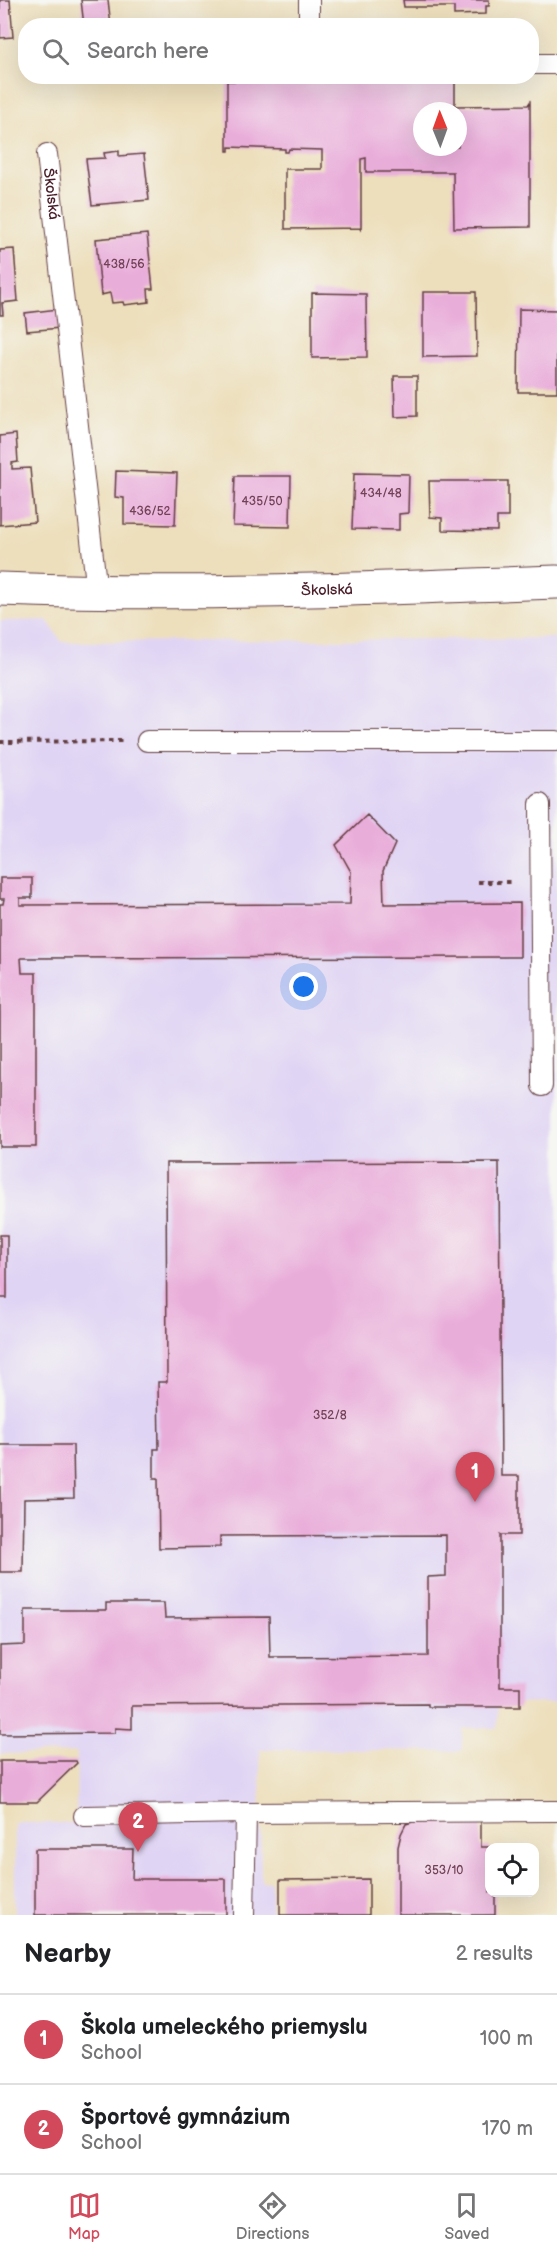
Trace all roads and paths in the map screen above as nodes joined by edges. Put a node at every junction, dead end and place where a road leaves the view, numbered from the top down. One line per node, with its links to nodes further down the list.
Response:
1 (309, 0): 2 (lane)
2 (309, 18)
3 (539, 64): 4 (lane)
4 (557, 64)
5 (46, 154): 8 (lane, Školská)
6 (557, 582): 8 (street, Školská)
7 (0, 589): 8 (street, Školská)
8 (96, 592)
9 (147, 741): 10 (lane); 11 (path)
10 (557, 741)
11 (0, 742)
12 (540, 804): 14 (lane)
13 (478, 882): 14 (path)
14 (540, 883): 15 (lane)
15 (542, 1086)
16 (557, 1811): 17 (lane)
17 (246, 1813): 18 (lane); 19 (lane)
18 (84, 1816)
19 (244, 1915)

